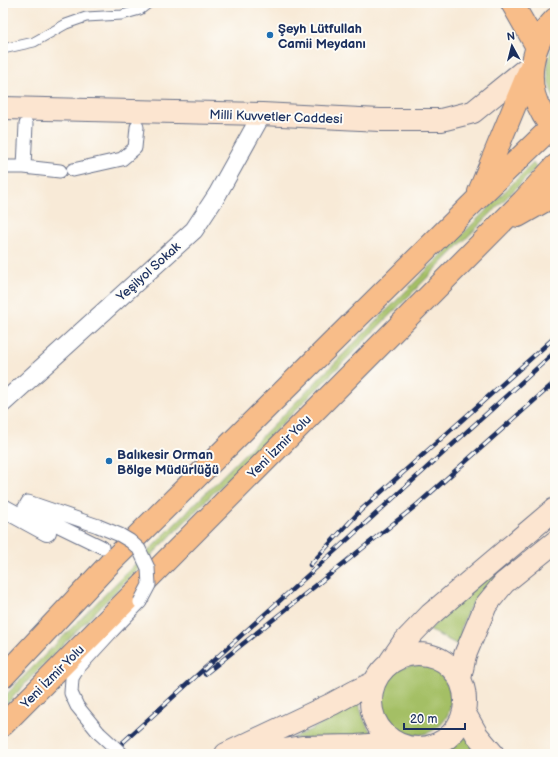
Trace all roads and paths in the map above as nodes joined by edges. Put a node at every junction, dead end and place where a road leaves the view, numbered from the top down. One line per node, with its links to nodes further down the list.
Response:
1 (149, 3): 4 (lane)
2 (512, 3): 5 (highway)
3 (555, 19): 5 (highway)
4 (3, 49)
5 (534, 56): 7 (main road, Milli Kuvvetler Caddesi); 10 (highway); 15 (highway)
6 (3, 108): 7 (main road, Milli Kuvvetler Caddesi)
7 (262, 114): 17 (street, Yeşilyol Sokak)
8 (26, 124): 13 (street)
9 (137, 127): 13 (street)
10 (554, 127): 15 (highway)
11 (555, 166): 16 (highway, Yeni İzmir Yolu)
12 (3, 167): 13 (street)
13 (24, 167)
14 (555, 195): 16 (highway)
15 (476, 200): 24 (highway)
16 (487, 236): 28 (highway, Yeni İzmir Yolu)
17 (3, 403)
18 (3, 508): 20 (street)
19 (555, 509): 23 (main road)
20 (47, 532)
21 (555, 542): 25 (main road)
22 (102, 547): 31 (street, bridge)
23 (390, 662): 25 (main road); 26 (main road)
24 (3, 676)
25 (460, 679): 27 (main road)
26 (373, 683): 29 (main road); 32 (main road)
27 (464, 712): 30 (main road); 34 (main road)
28 (3, 725)
29 (395, 743): 30 (main road); 33 (main road)
30 (427, 751)
31 (122, 754)
32 (226, 754)
33 (261, 754)
34 (494, 754)

